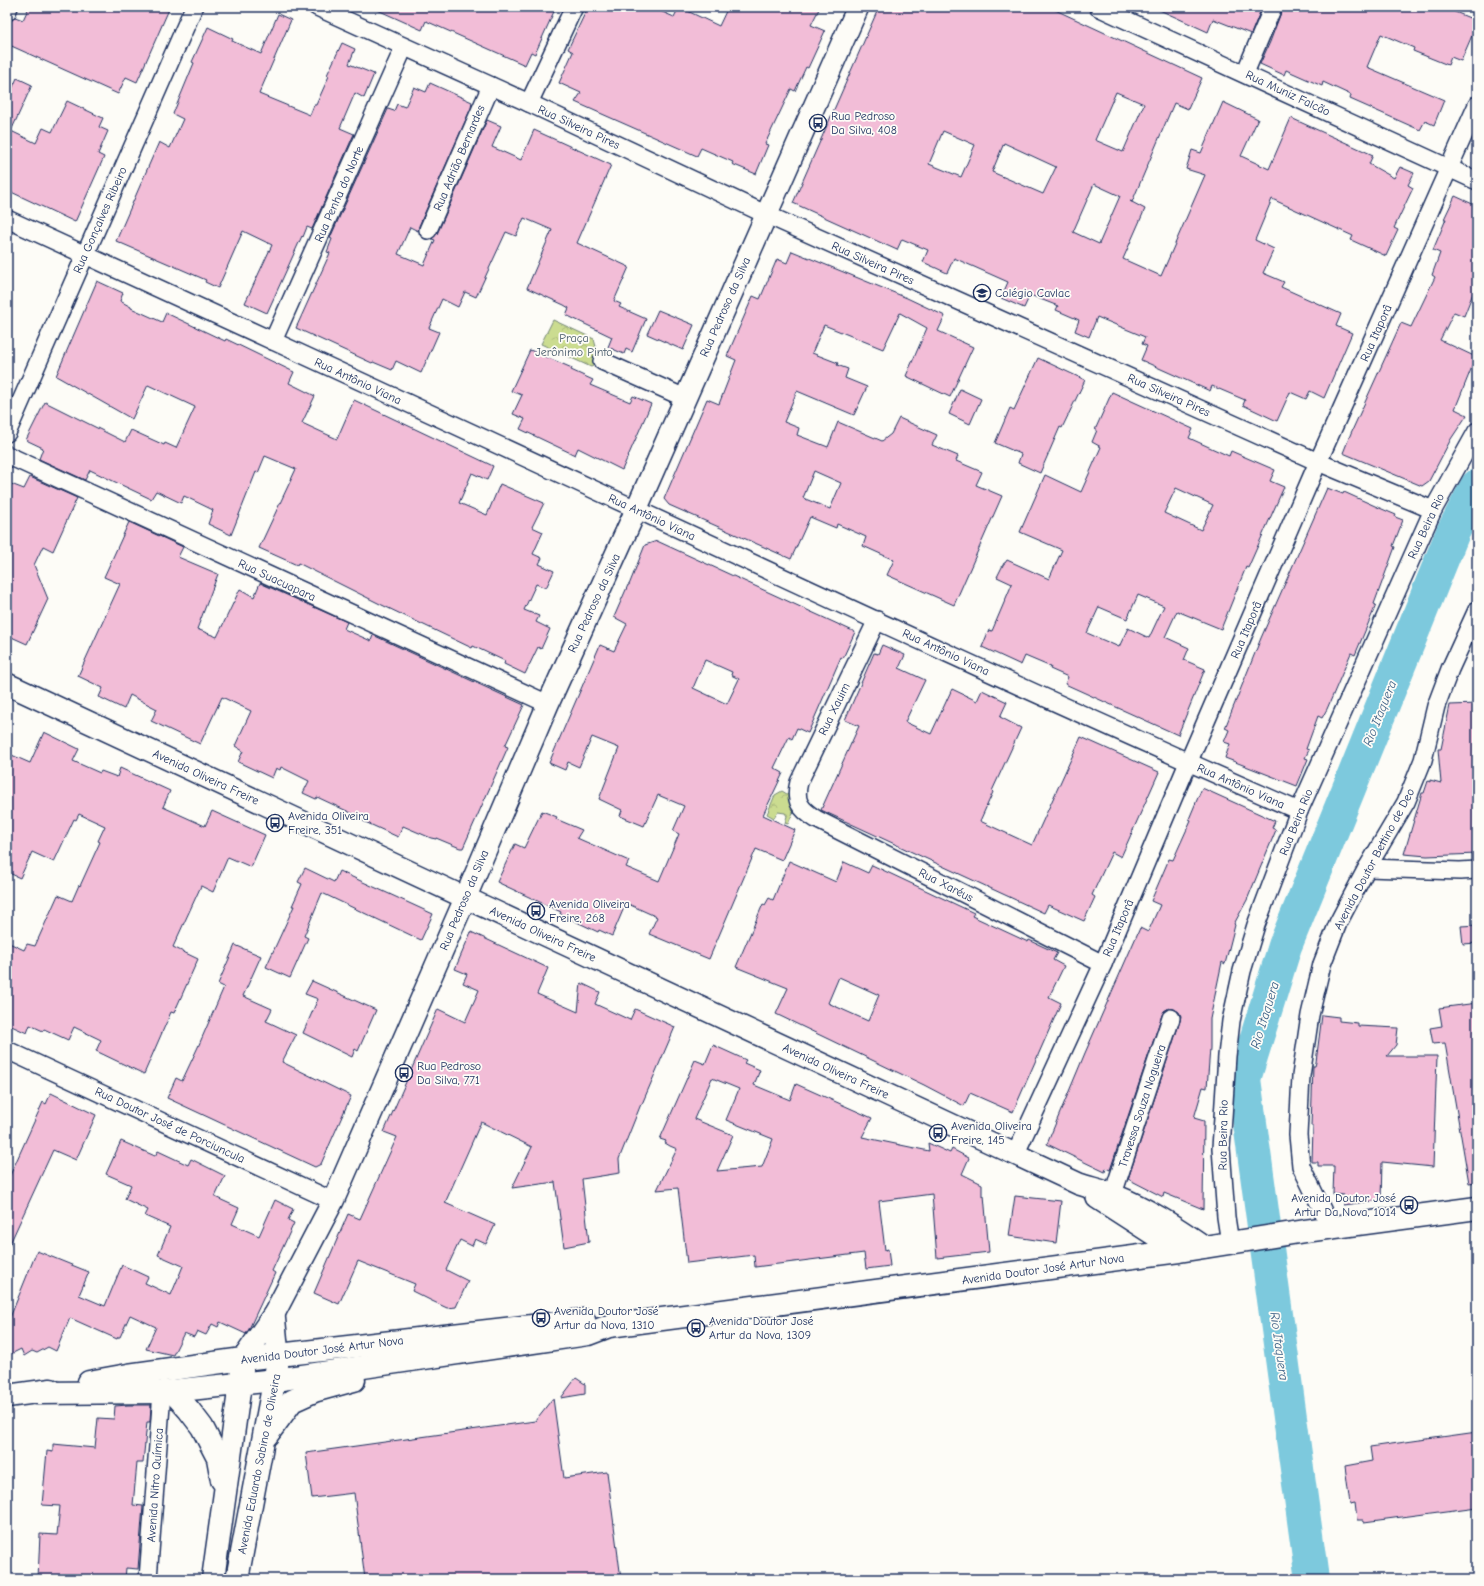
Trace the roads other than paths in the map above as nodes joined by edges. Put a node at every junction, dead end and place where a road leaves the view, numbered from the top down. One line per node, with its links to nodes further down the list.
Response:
1 (10, 7): 8 (street)
2 (194, 7): 19 (street, Rua Gonçalves Ribeiro)
3 (317, 7): 9 (street, Rua Silveira Pires)
4 (574, 7): 12 (street)
5 (858, 7): 16 (street, Rua Pedroso da Silva)
6 (1098, 7): 10 (street, Rua Muniz Falcão)
7 (1273, 7): 10 (street)
8 (7, 12)
9 (404, 46): 11 (street, Rua Silveira Pires); 20 (street, Rua Penha do Norte)
10 (1245, 73): 14 (street, Rua Muniz Falcão)
11 (490, 86): 12 (street, Rua Silveira Pires); 18 (street, Rua Adrião Bernardes)
12 (529, 103): 16 (street, Rua Silveira Pires)
13 (1477, 105): 14 (street, Rua Itaporâ)
14 (1449, 168): 15 (street, Rua Muniz Falcão); 26 (street, Rua Itaporâ)
15 (1477, 181)
16 (766, 214): 22 (street, Rua Pedroso da Silva); 26 (street, Rua Silveira Pires)
17 (7, 219): 19 (street, Rua Antônio Viana)
18 (428, 230)
19 (85, 255): 20 (street, Rua Antônio Viana); 24 (street, Rua Gonçalves Ribeiro)
20 (274, 341): 27 (street, Rua Antônio Viana)
21 (602, 361): 22 (street)
22 (685, 398): 27 (street, Rua Pedroso da Silva)
23 (1477, 431): 28 (street, Rua Beira Rio)
24 (7, 433)
25 (7, 456): 32 (street, Rua Suacuapara)
26 (1318, 462): 28 (street, Rua Silveira Pires); 33 (street, Rua Itaporâ)
27 (636, 510): 30 (street, Rua Antônio Viana); 32 (street, Rua Pedroso da Silva)
28 (1432, 510): 35 (street, Rua Beira Rio)
29 (1477, 610): 36 (street, Avenida Doutor Bettino de Deo)
30 (877, 620): 33 (street, Rua Antônio Viana); 34 (street, Rua Xauim)
31 (7, 684): 38 (street, Avenida Oliveira Freire)
32 (548, 704): 38 (street, Rua Pedroso da Silva)
33 (1188, 763): 35 (street, Rua Antônio Viana); 39 (street, Rua Itaporâ)
34 (797, 799): 39 (street, Rua Xaréus)
35 (1299, 811): 48 (street, Rua Beira Rio)
36 (1367, 868): 37 (street); 47 (street, Avenida Doutor Bettino de Deo)
37 (1477, 870)
38 (465, 898): 42 (street, Avenida Oliveira Freire); 45 (street, Rua Pedroso da Silva)
39 (1103, 964): 42 (street, Rua Itaporâ)
40 (1170, 1018): 44 (street, Travessa Souza Nogueira)
41 (7, 1050): 45 (street, Rua Doutor José de Porciuncula)
42 (1015, 1155): 43 (street, Avenida Oliveira Freire)
43 (1079, 1184): 44 (street, Avenida Oliveira Freire); 50 (street, Avenida Oliveira Freire)
44 (1113, 1194): 49 (street, Avenida Oliveira Freire)
45 (333, 1201): 51 (street, Rua Pedroso da Silva)
46 (1477, 1208): 47 (main road, Avenida Doutor José Artur Nova)
47 (1331, 1228): 48 (main road, Avenida Doutor José Artur Nova)
48 (1236, 1242): 49 (main road, Avenida Doutor José Artur Nova)
49 (1205, 1247): 50 (main road, Avenida Doutor José Artur Nova)
50 (1179, 1251): 52 (main road, Avenida Doutor José Artur Nova)
51 (274, 1314): 53 (street, Avenida Eduardo Sabino de Oliveira); 55 (street, Avenida Eduardo Sabino de Oliveira)
52 (609, 1326): 53 (main road, Avenida Doutor José Artur Nova); 54 (main road, Avenida Doutor José Artur Nova)
53 (278, 1355): 55 (main road, Avenida Doutor José Artur Nova); 56 (main road, Avenida Eduardo Sabino de Oliveira)
54 (442, 1356): 56 (main road, Avenida Doutor José Artur Nova); 61 (main road)
55 (243, 1359): 57 (main road, Avenida Eduardo Sabino de Oliveira); 59 (main road, Avenida Doutor José Artur Nova)
56 (275, 1380): 57 (main road, Avenida Doutor José Artur Nova); 61 (main road, Avenida Eduardo Sabino de Oliveira)
57 (240, 1383): 58 (main road, Avenida Doutor José Artur Nova); 62 (main road, Avenida Eduardo Sabino de Oliveira)
58 (167, 1391): 59 (main road, Avenida Doutor José Artur Nova); 62 (main road); 63 (street, Avenida Nitro Química)
59 (37, 1393): 60 (main road, Avenida Doutor José Artur Nova)
60 (7, 1396)
61 (262, 1443): 65 (main road, Avenida Eduardo Sabino de Oliveira)
62 (224, 1495): 64 (main road, Avenida Eduardo Sabino de Oliveira)
63 (148, 1579)
64 (213, 1579)
65 (237, 1579)

